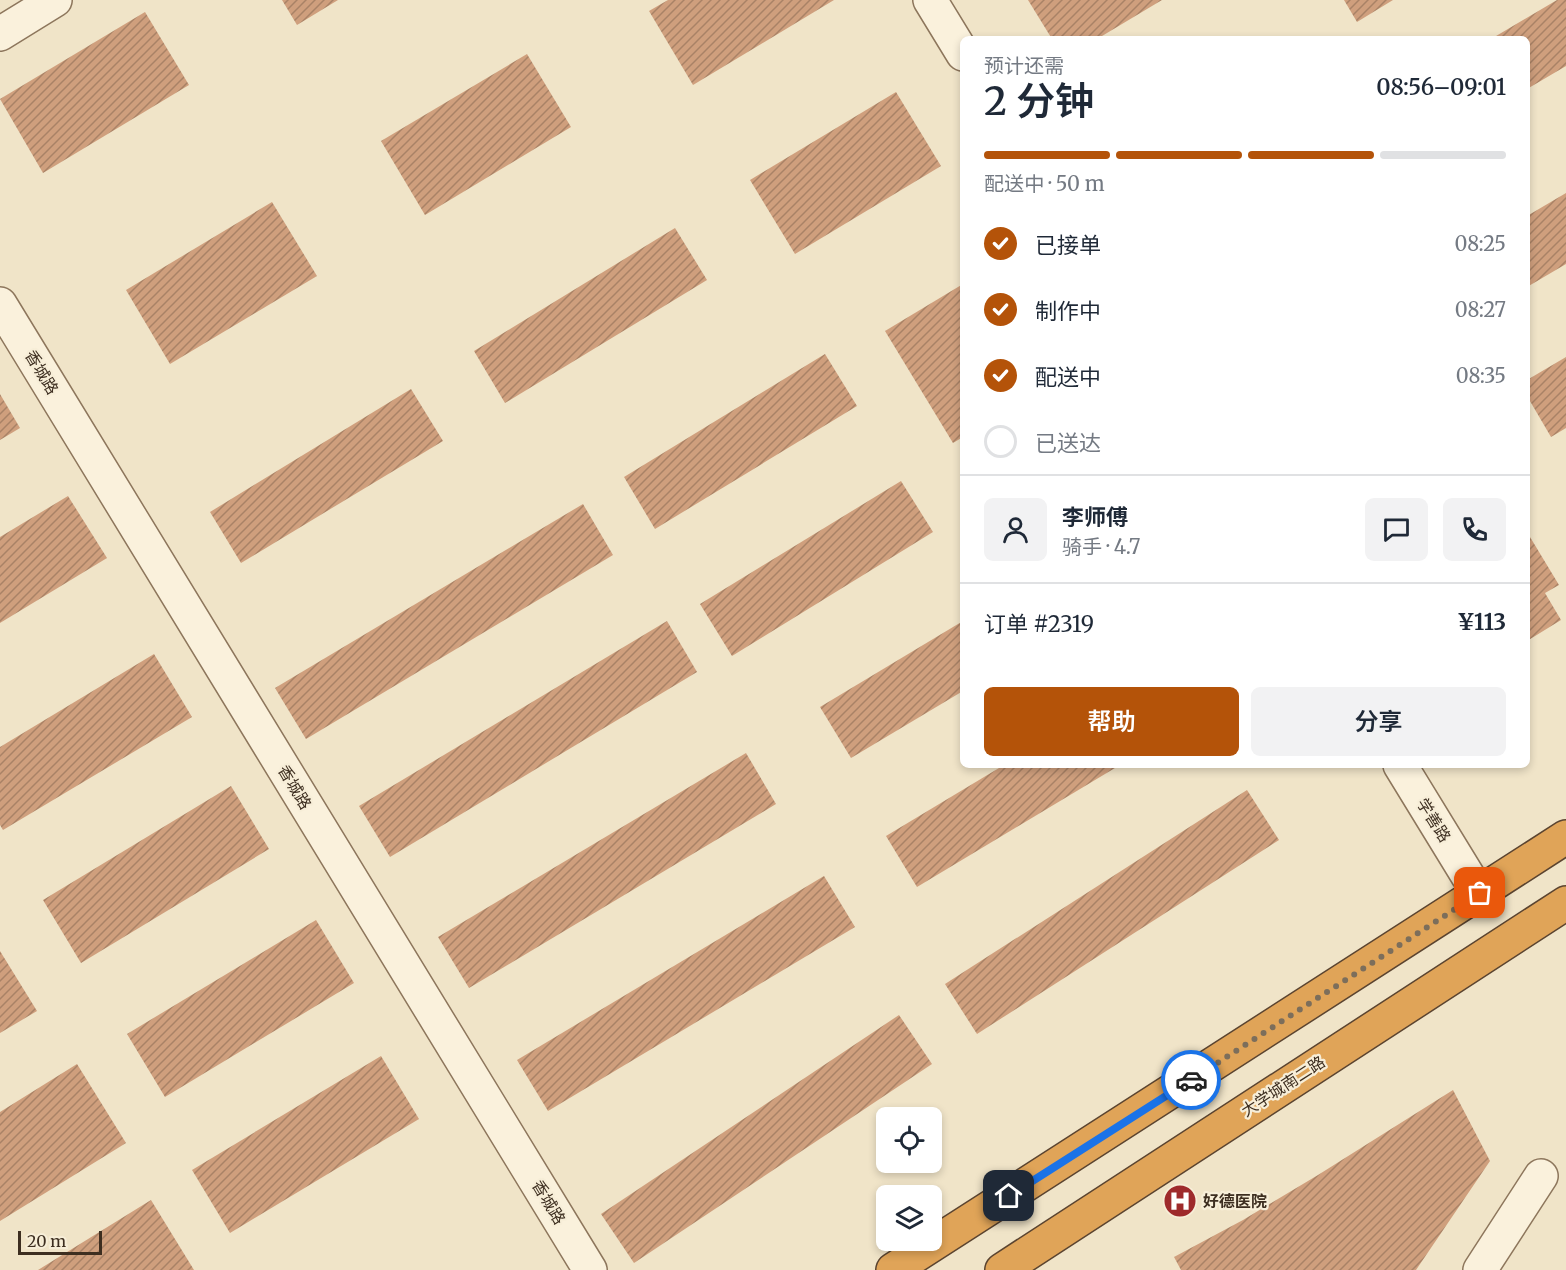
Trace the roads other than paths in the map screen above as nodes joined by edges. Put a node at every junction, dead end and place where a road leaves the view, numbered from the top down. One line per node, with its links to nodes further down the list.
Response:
1 (55, 0): 3 (street)
2 (930, 0): 4 (street)
3 (0, 34)
4 (960, 49)
5 (0, 304): 13 (street, 香城路)
6 (1402, 768): 9 (street, 学善路)
7 (1566, 811): 9 (highway)
8 (1566, 837): 11 (highway)
9 (1467, 876): 11 (highway)
10 (1566, 903): 15 (highway, 大学城南二路)
11 (1222, 1060): 14 (highway)
12 (1541, 1176): 16 (street)
13 (590, 1270)
14 (893, 1270)
15 (1002, 1270)
16 (1480, 1270)

